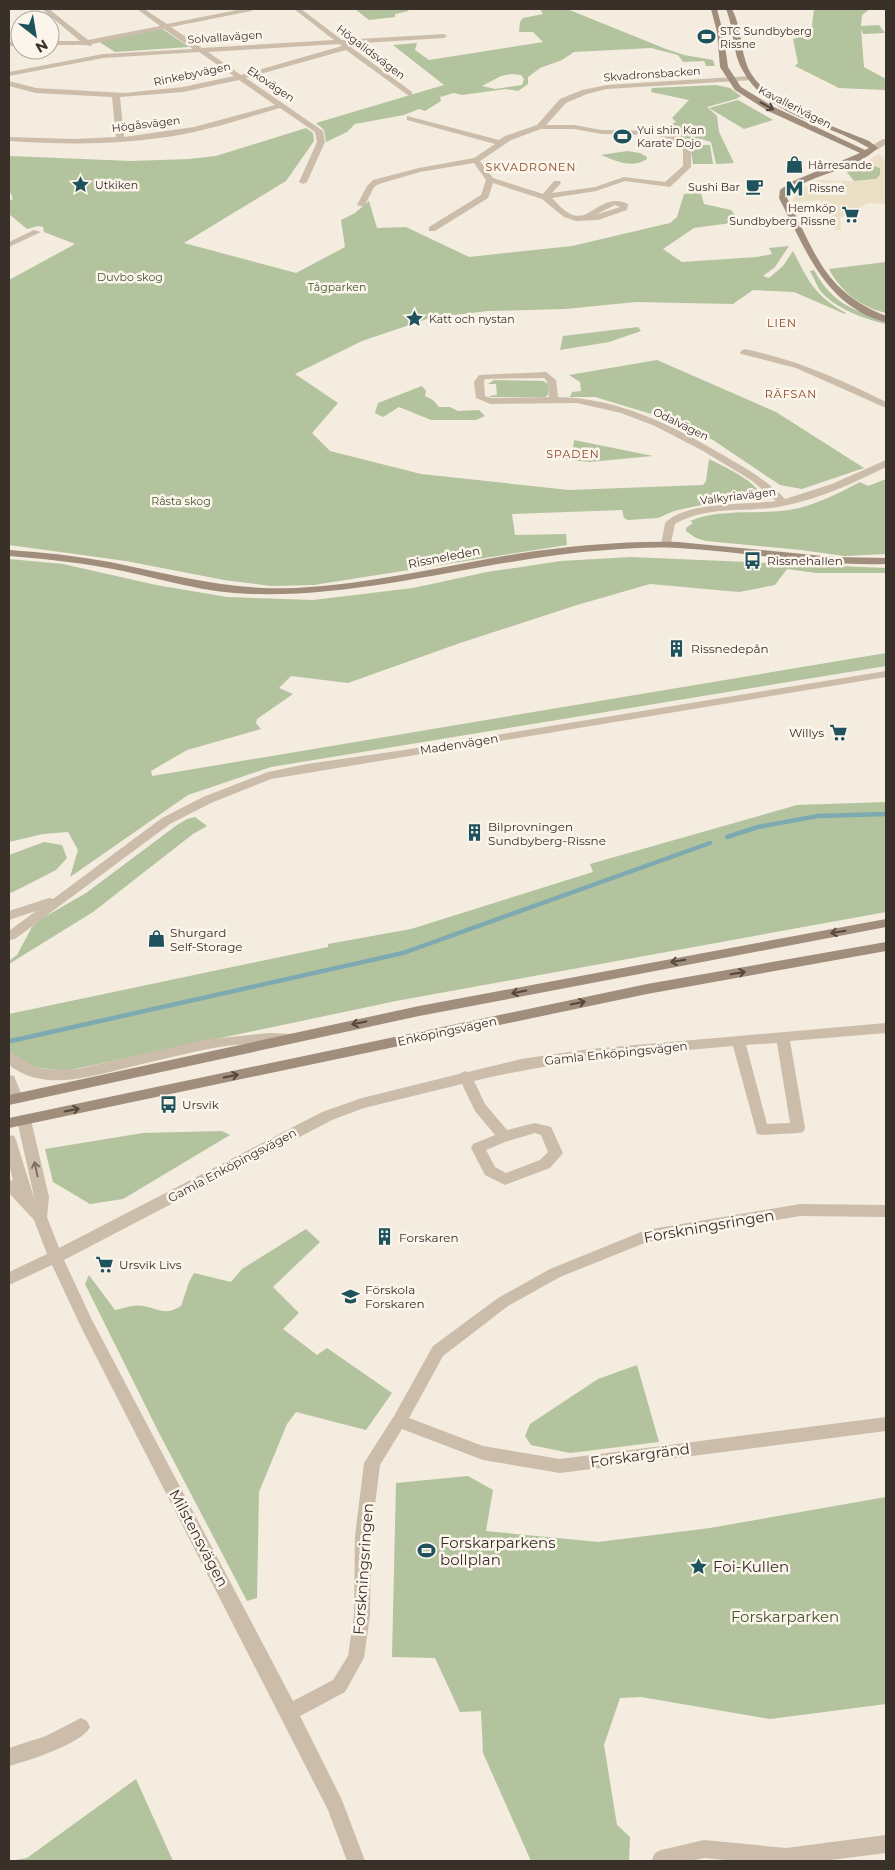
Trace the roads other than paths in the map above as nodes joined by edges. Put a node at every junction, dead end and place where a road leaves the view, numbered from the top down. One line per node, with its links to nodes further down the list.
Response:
1 (45, 9): 12 (street)
2 (140, 9): 7 (street, Ekovägen)
3 (251, 9): 7 (street)
4 (297, 9): 10 (street, Högalidsvägen)
5 (714, 9): 19 (street, Kavallerivägen)
6 (729, 9): 18 (street, Kavallerivägen)
7 (165, 26): 12 (street); 14 (street, Ekovägen)
8 (444, 36): 9 (street, Solvallavägen)
9 (377, 39): 10 (street, Solvallavägen); 13 (street, Rinkebyvägen)
10 (337, 41): 13 (street, Högalidsvägen); 14 (street, Solvallavägen)
11 (60, 43): 12 (street)
12 (86, 43): 15 (street)
13 (347, 47): 17 (street, Rinkebyvägen); 21 (street, Högalidsvägen)
14 (200, 50): 15 (street, Solvallavägen); 17 (street, Ekovägen)
15 (103, 56): 16 (street, Solvallavägen)
16 (9, 74)
17 (239, 76): 22 (street, Rinkebyvägen); 23 (street, Ekovägen)
18 (750, 78): 19 (street, Skvadronsbacken); 30 (street, Kavallerivägen)
19 (731, 80): 25 (street, Skvadronsbacken); 30 (street, Kavallerivägen, one-way to 30)
20 (9, 83): 22 (street, Rinkebyvägen)
21 (408, 94)
22 (116, 96): 27 (street)
23 (282, 105): 27 (street, Högåsvägen); 33 (street, Ekovägen)
24 (410, 118): 29 (street)
25 (540, 127): 29 (street); 35 (street)
26 (9, 139): 27 (street, Högåsvägen)
27 (120, 139)
28 (886, 141): 30 (street)
29 (500, 143): 31 (street)
30 (870, 150): 41 (street)
31 (476, 160): 32 (street); 36 (street)
32 (490, 180): 35 (street); 38 (street)
33 (303, 182)
34 (557, 183): 35 (street)
35 (545, 197): 37 (street)
36 (361, 205)
37 (586, 218)
38 (432, 229)
39 (37, 232): 40 (street)
40 (9, 245)
41 (886, 319)
42 (744, 352): 44 (street)
43 (554, 401): 43 (street, Odalvägen); 46 (street, Odalvägen)
44 (886, 405)
45 (886, 463): 46 (street, Valkyriavägen)
46 (783, 503): 47 (street, Valkyriavägen)
47 (666, 545): 48 (street, Rissneleden); 49 (street, Rissneleden)
48 (9, 553)
49 (886, 560)
50 (886, 674): 51 (street, Madenvägen)
51 (63, 897): 52 (street, Madenvägen); 54 (street, Madenvägen)
52 (9, 916)
53 (886, 923): 58 (street, Enköpingsvägen, one-way to 58)
54 (10, 937)
55 (886, 946): 64 (street, Enköpingsvägen, one-way to 55)
56 (886, 1028): 57 (street, Gamla Enköpingsvägen)
57 (782, 1037): 59 (street, Gamla Enköpingsvägen); 59 (street)
58 (290, 1038): 60 (street); 63 (street, Enköpingsvägen)
59 (738, 1040): 61 (street, Gamla Enköpingsvägen)
60 (9, 1057)
61 (465, 1076): 66 (street); 72 (street, Gamla Enköpingsvägen)
62 (9, 1080): 63 (street)
63 (12, 1099): 64 (street)
64 (24, 1120): 65 (street, Enköpingsvägen); 71 (street, Milstensvägen, one-way to 64)
65 (9, 1123)
66 (505, 1137): 66 (street)
67 (9, 1140): 69 (street, Milstensvägen)
68 (9, 1185): 69 (street)
69 (26, 1201): 71 (street, Milstensvägen)
70 (886, 1211): 74 (street, Forskningsringen)
71 (40, 1217): 72 (street, Milstensvägen)
72 (55, 1257): 73 (street, Gamla Enköpingsvägen); 76 (street, Milstensvägen)
73 (9, 1279)
74 (399, 1422): 75 (street, Forskargränd); 76 (street, Forskningsringen)
75 (886, 1424)
76 (289, 1712): 82 (street, Milstensvägen)
77 (81, 1727): 78 (street)
78 (9, 1757)
79 (886, 1844): 81 (street)
80 (661, 1859): 81 (street)
81 (786, 1859)
82 (356, 1861)

